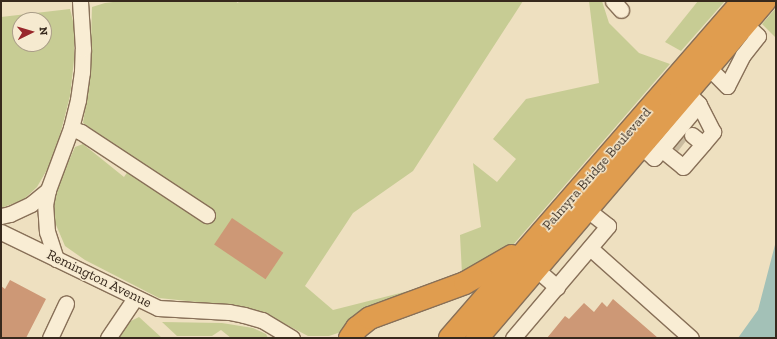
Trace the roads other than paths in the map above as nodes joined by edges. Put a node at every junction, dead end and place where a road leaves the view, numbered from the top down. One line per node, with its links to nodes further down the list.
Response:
1 (80, 1): 5 (street)
2 (743, 1): 14 (highway, Palmyra Bridge Boulevard)
3 (765, 1): 4 (highway, Palmyra Bridge Boulevard)
4 (693, 98): 6 (street); 6 (street); 7 (highway, Palmyra Bridge Boulevard)
5 (71, 128): 9 (street); 12 (street)
6 (685, 138): 8 (street); 8 (street)
7 (640, 145): 8 (street); 10 (highway, Palmyra Bridge Boulevard)
8 (661, 149)
9 (48, 190): 11 (street); 16 (street)
10 (586, 209): 15 (street); 17 (highway, Palmyra Bridge Boulevard)
11 (1, 216)
12 (207, 216)
13 (1, 232): 16 (street, Remington Avenue)
14 (533, 243): 21 (highway); 25 (highway, Palmyra Bridge Boulevard)
15 (590, 248): 18 (street); 28 (street)
16 (56, 259): 19 (street, Remington Avenue)
17 (536, 269): 18 (street); 26 (highway, Palmyra Bridge Boulevard)
18 (557, 287): 27 (street)
19 (135, 298): 23 (street); 24 (street, Remington Avenue)
20 (66, 304): 22 (street)
21 (349, 337)
22 (50, 338)
23 (108, 338)
24 (292, 338)
25 (450, 338)
26 (477, 338)
27 (513, 338)
28 (691, 338)

